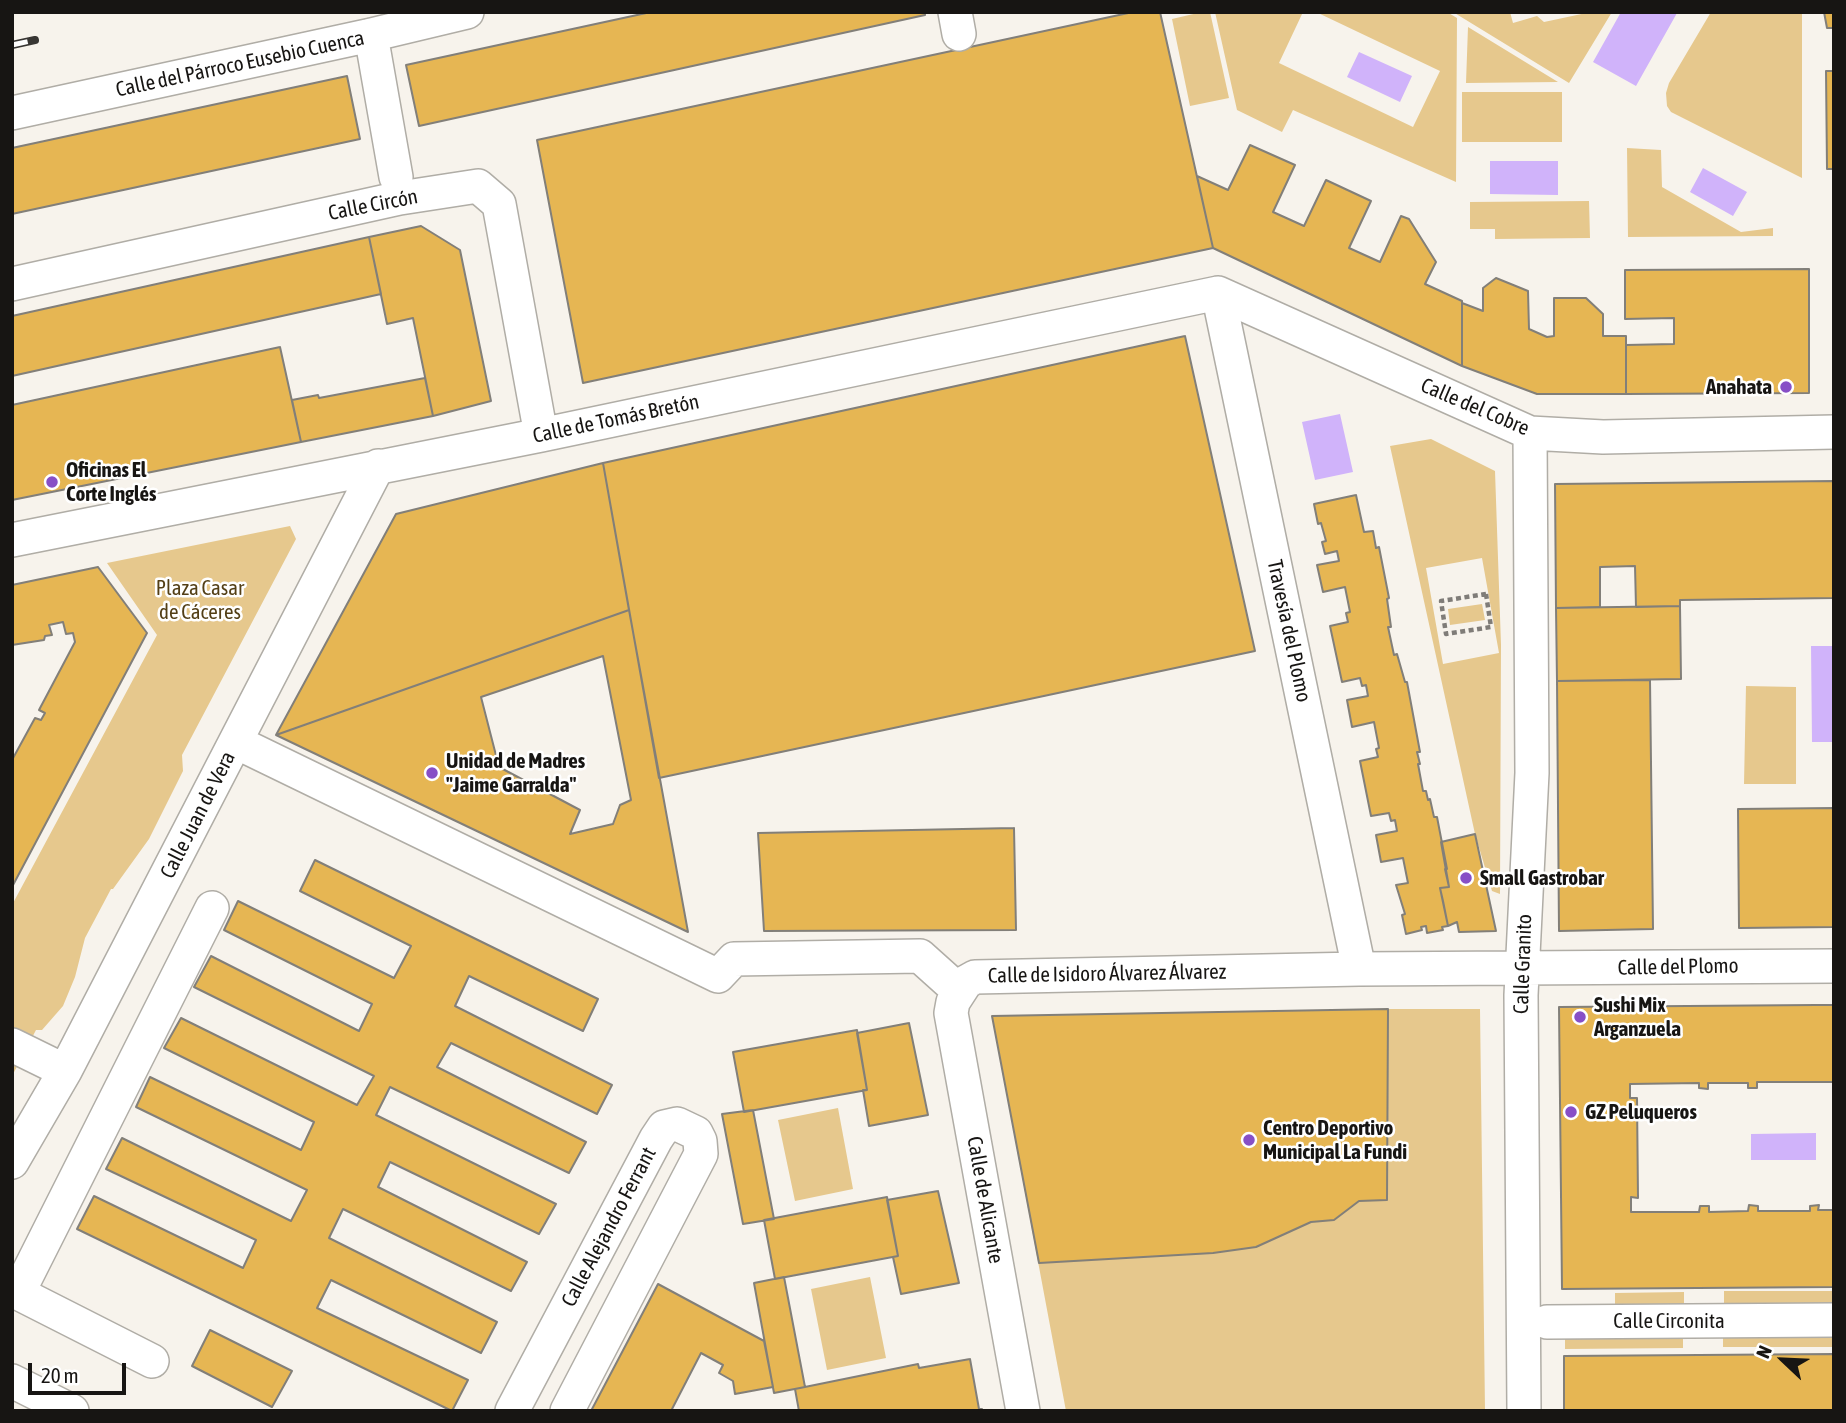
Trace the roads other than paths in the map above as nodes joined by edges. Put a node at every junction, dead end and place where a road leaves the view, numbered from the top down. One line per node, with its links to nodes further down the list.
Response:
1 (467, 12): 2 (street, Calle del Párroco Eusebio Cuenca)
2 (371, 35): 3 (street, Calle del Párroco Eusebio Cuenca); 4 (street, Calle Circón)
3 (12, 113)
4 (396, 177)
5 (12, 284): 9 (street, Calle Circón)
6 (1218, 293): 8 (street, Calle del Cobre); 9 (street, Calle de Tomás Bretón); 15 (street, Travesía del Plomo)
7 (1834, 432): 8 (street, Calle del Cobre)
8 (1530, 433): 16 (street, Calle Granito)
9 (541, 435): 10 (street, Calle de Tomás Bretón)
10 (378, 466): 11 (street, Calle de Tomás Bretón); 12 (street, Calle Juan de Vera)
11 (12, 540)
12 (236, 741): 17 (street, Calle de Isidoro Álvarez Álvarez); 19 (street, Calle Juan de Vera)
13 (212, 908): 21 (street)
14 (1834, 966): 16 (street, Calle del Plomo)
15 (1359, 969): 16 (street, Calle de Isidoro Álvarez Álvarez); 17 (street, Calle de Isidoro Álvarez Álvarez)
16 (1522, 969): 30 (street, Calle Granito)
17 (959, 991): 29 (street, Calle de Alicante)
18 (12, 1045): 19 (street)
19 (65, 1071): 20 (street, Calle Juan de Vera)
20 (12, 1162)
21 (15, 1295): 24 (street)
22 (1834, 1320): 23 (street, Calle Circonita)
23 (1547, 1322)
24 (152, 1361)
25 (12, 1381): 26 (street)
26 (72, 1411)
27 (512, 1411): 28 (street, Calle Alejandro Ferrant)
28 (567, 1411)
29 (1023, 1411)
30 (1524, 1411)

